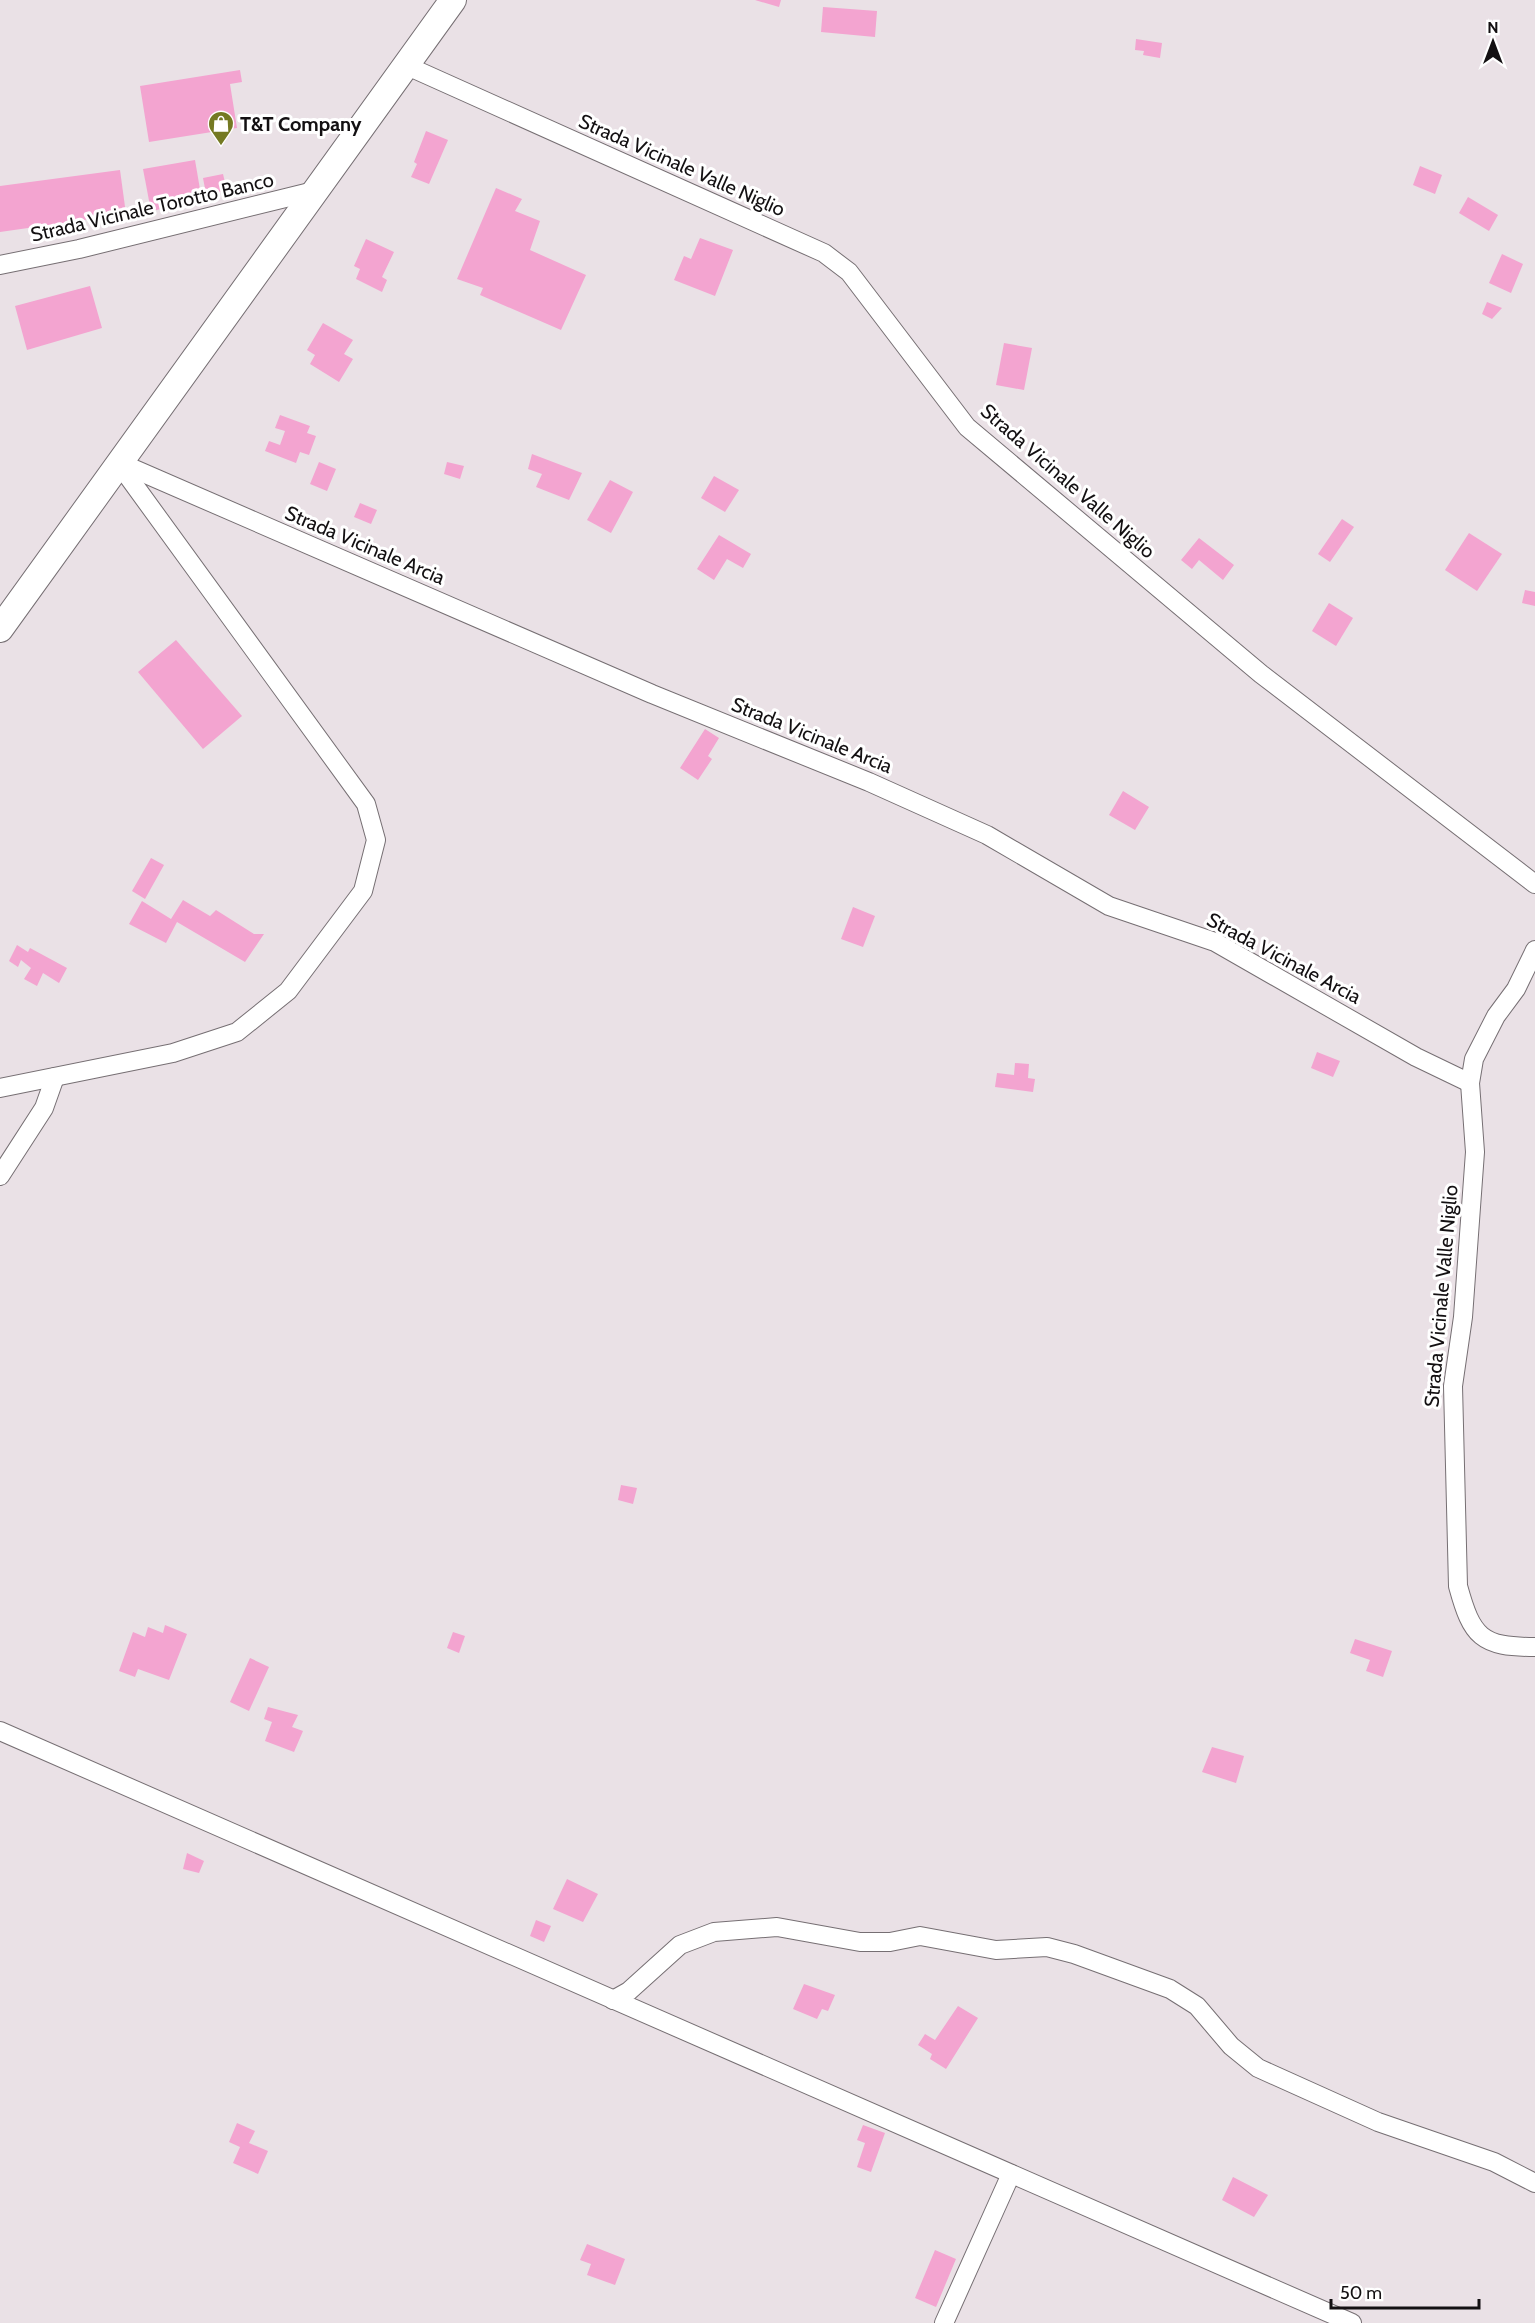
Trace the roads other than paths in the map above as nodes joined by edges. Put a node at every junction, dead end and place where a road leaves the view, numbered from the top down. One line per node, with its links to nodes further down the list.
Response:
1 (453, 0): 2 (main road)
2 (405, 65): 3 (main road); 7 (street, Strada Vicinale Valle Niglio)
3 (314, 191): 4 (street, Strada Vicinale Torotto Banco); 5 (main road)
4 (0, 265)
5 (118, 462): 6 (main road); 9 (street); 10 (street, Strada Vicinale Arcia)
6 (0, 629)
7 (1535, 884)
8 (1535, 950): 10 (street, Strada Vicinale Valle Niglio)
9 (55, 1077): 11 (street); 12 (street)
10 (1470, 1083): 13 (street, Strada Vicinale Valle Niglio)
11 (0, 1089)
12 (0, 1176)
13 (1535, 1647)
14 (0, 1731): 15 (street)
15 (613, 2000): 16 (street); 17 (street)
16 (1011, 2174): 18 (street); 19 (street)
17 (1535, 2183)
18 (944, 2323)
19 (1352, 2323)

